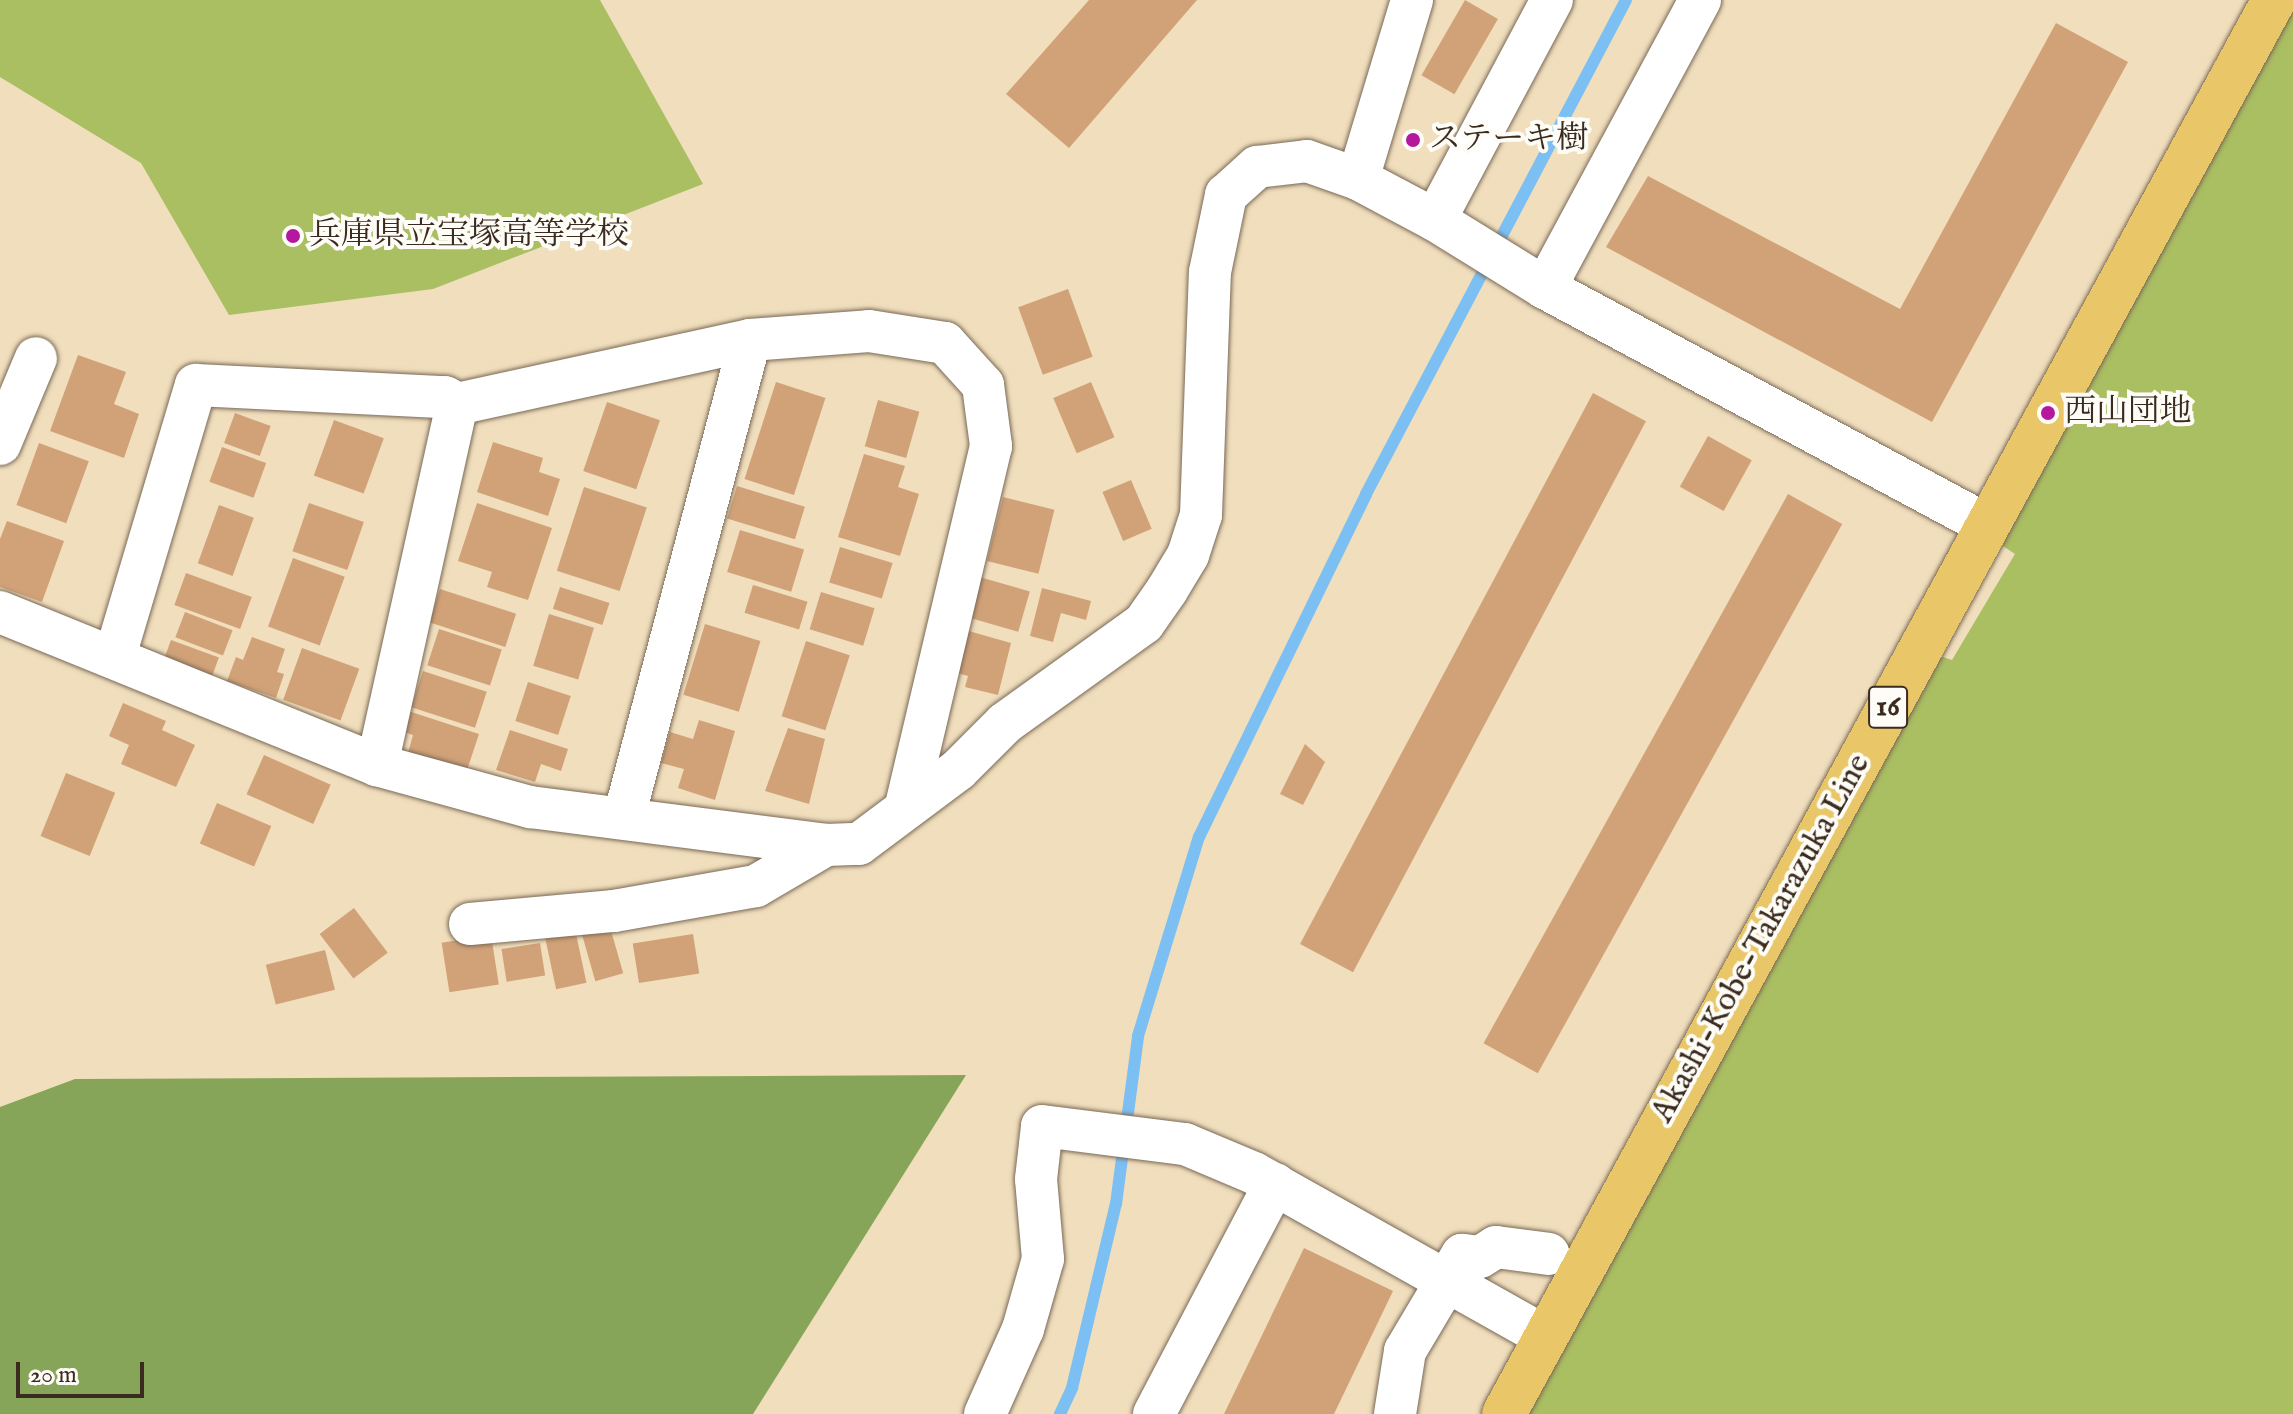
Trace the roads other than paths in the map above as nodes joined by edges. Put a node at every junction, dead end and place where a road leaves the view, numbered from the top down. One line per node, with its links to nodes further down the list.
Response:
1 (1412, 0): 5 (street)
2 (1552, 0): 6 (street)
3 (1700, 0): 7 (street)
4 (2274, 0): 12 (main road, Akashi-Kobe-Takarazuka Line / 16)
5 (1358, 179): 6 (street); 16 (street)
6 (1435, 220): 7 (street)
7 (1541, 285): 12 (street)
8 (750, 340): 10 (street); 16 (street); 17 (street)
9 (36, 358): 11 (street)
10 (457, 404): 14 (street); 15 (street)
11 (0, 444)
12 (1987, 525): 23 (main road, Akashi-Kobe-Takarazuka Line / 16)
13 (0, 612): 14 (street)
14 (115, 656): 15 (street)
15 (377, 765): 17 (street)
16 (906, 806): 18 (street)
17 (624, 817): 18 (street)
18 (826, 845): 19 (street)
19 (470, 924)
20 (1275, 1184): 22 (street); 24 (street); 25 (street)
21 (1549, 1254): 22 (street)
22 (1446, 1282): 23 (street); 26 (street)
23 (1546, 1337): 27 (main road, Akashi-Kobe-Takarazuka Line / 16)
24 (985, 1414)
25 (1154, 1414)
26 (1395, 1414)
27 (1504, 1414)

